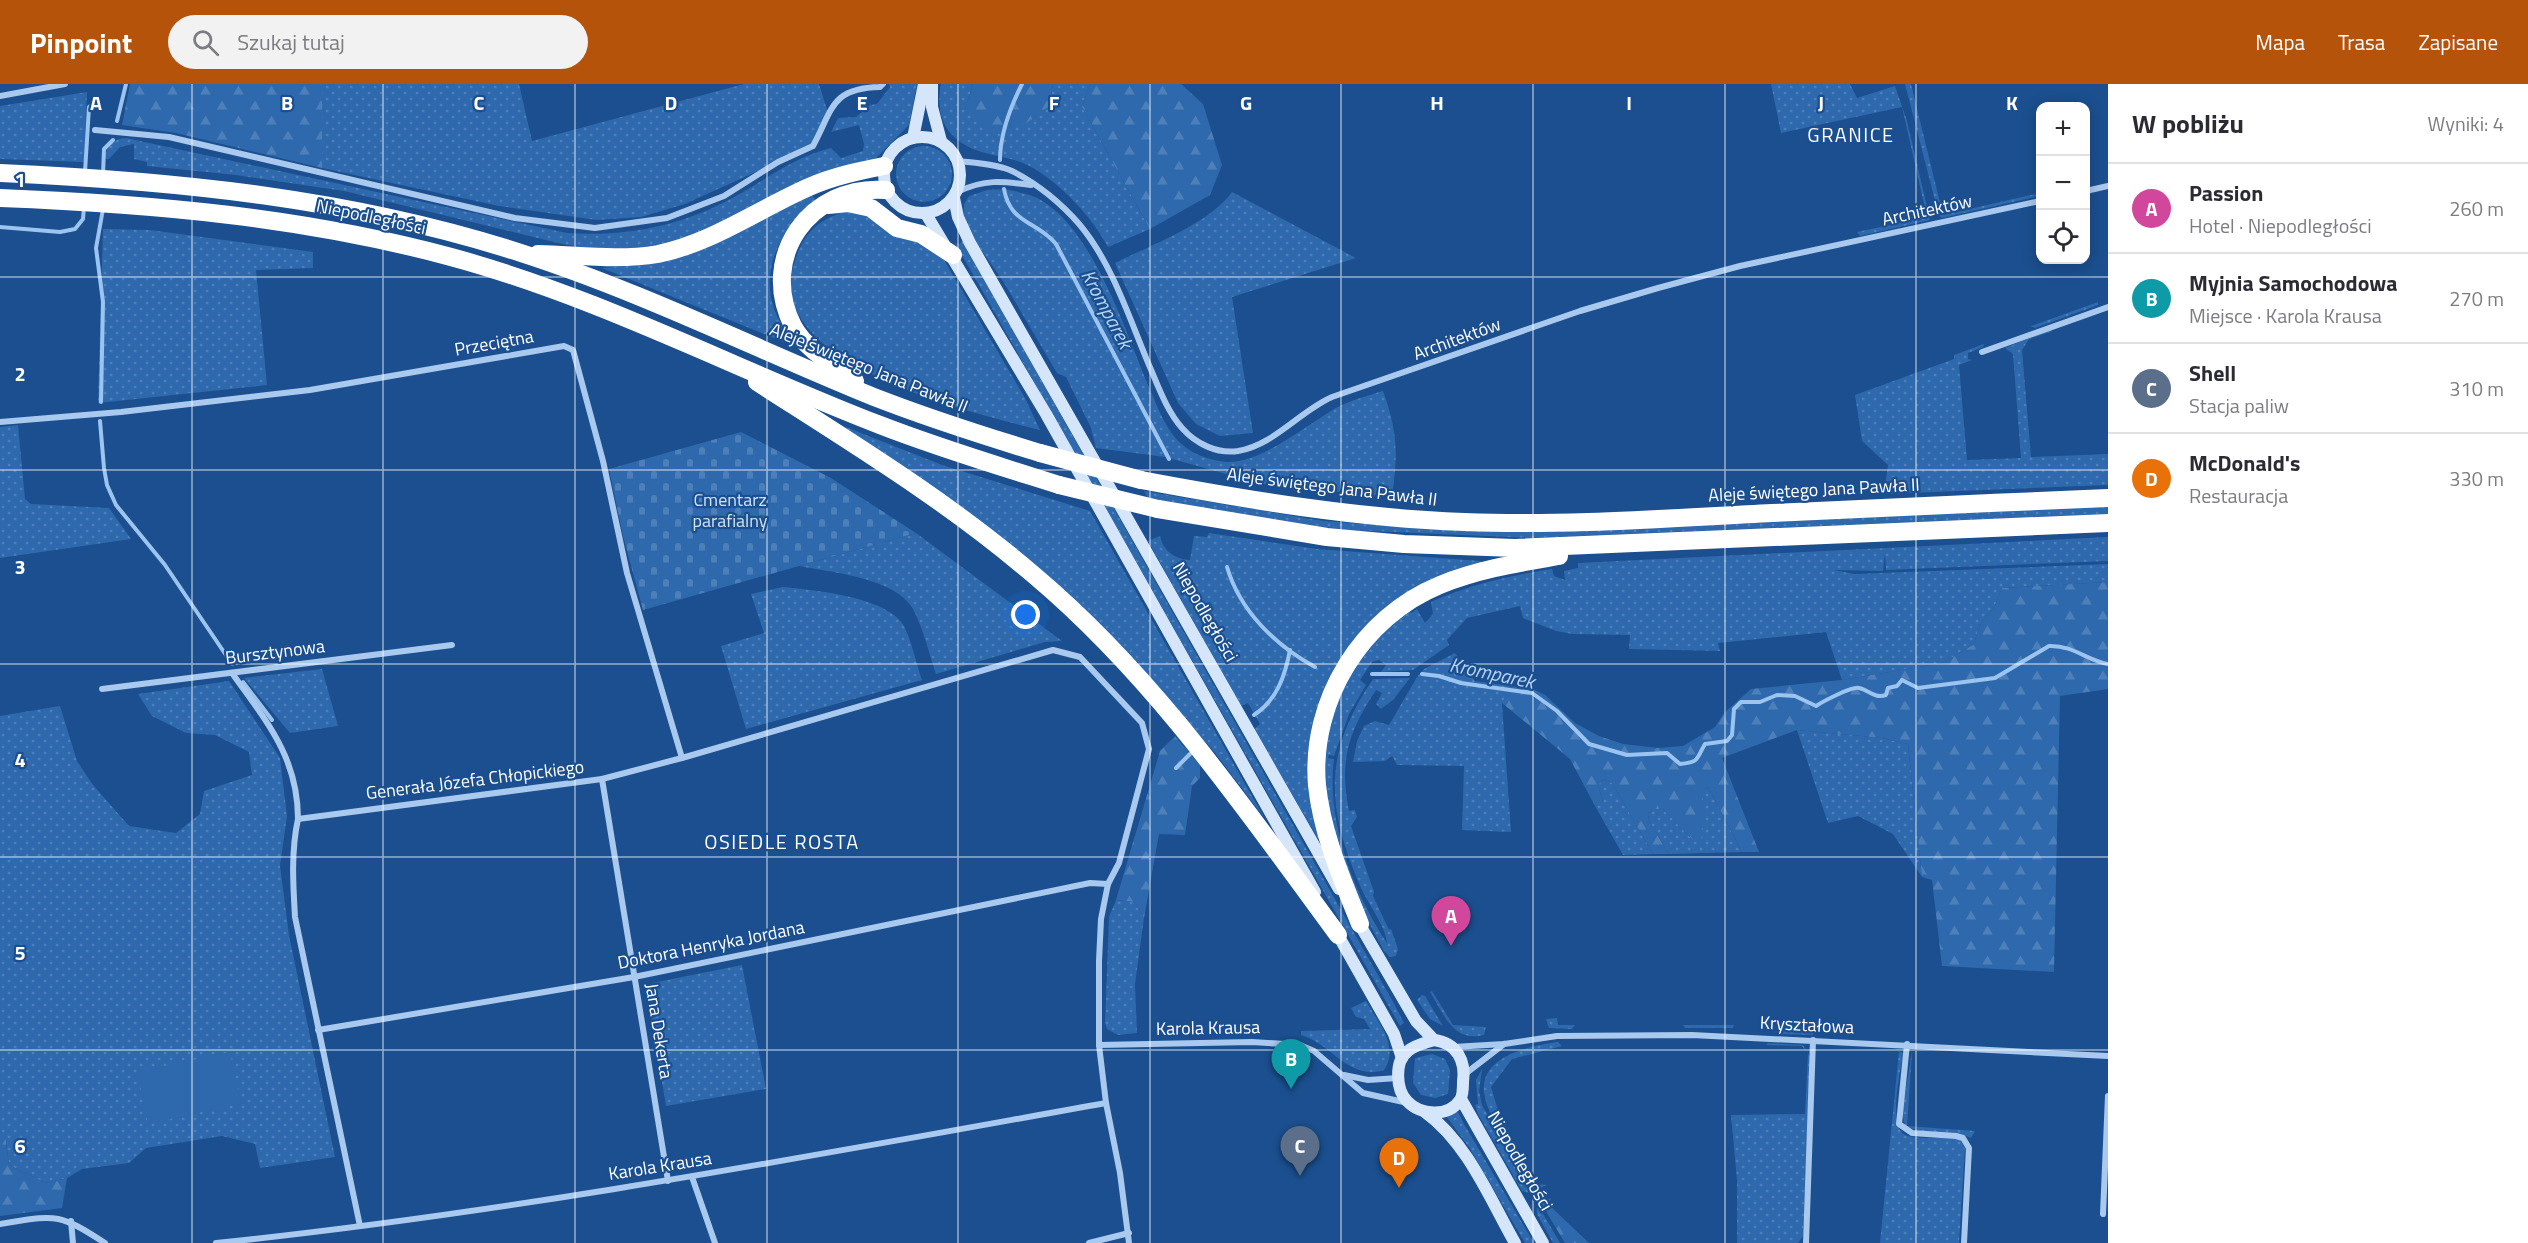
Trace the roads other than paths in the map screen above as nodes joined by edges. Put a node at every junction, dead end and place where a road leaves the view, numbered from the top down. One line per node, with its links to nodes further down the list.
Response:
1 (65, 84): 5 (street)
2 (882, 84): 6 (street)
3 (924, 84): 7 (main road)
4 (932, 84): 8 (main road)
5 (0, 96)
6 (95, 130)
7 (913, 138): 8 (main road); 10 (main road)
8 (941, 141): 9 (main road)
9 (958, 161): 12 (street, Architektów); 16 (main road)
10 (884, 166): 14 (main road); 21 (highway)
11 (0, 173): 21 (highway, Niepodległości)
12 (1035, 186): 16 (street, Architektów); 18 (street, Architektów)
13 (2108, 186): 15 (street)
14 (886, 190): 19 (highway); 20 (main road)
15 (2090, 190)
16 (956, 195): 20 (main road); 38 (main road, Niepodległości)
17 (0, 198): 25 (highway, Niepodległości)
18 (2036, 202)
19 (823, 206): 22 (highway); 26 (highway)
20 (926, 214): 22 (main road)
21 (522, 253): 26 (highway, Aleje świętego Jana Pawła II)
22 (952, 255): 39 (main road)
23 (2108, 307): 24 (street)
24 (1982, 352)
25 (715, 355): 30 (highway, bridge); 39 (highway)
26 (875, 397): 28 (highway, Aleje świętego Jana Pawła II, bridge)
27 (0, 422): 34 (street, Przeciętna)
28 (2108, 498)
29 (2108, 523): 30 (highway)
30 (1625, 545): 38 (highway)
31 (452, 645): 32 (street, Bursztynowa)
32 (232, 673): 33 (street, Bursztynowa); 36 (street)
33 (102, 689)
34 (682, 758): 35 (street, Generała Józefa Chłopickiego); 37 (street, Generała Józefa Chłopickiego)
35 (602, 779): 36 (street, Generała Józefa Chłopickiego); 40 (street, Jana Dekerta)
36 (298, 819): 41 (street)
37 (1108, 884): 40 (street, Doktora Henryka Jordana); 46 (street)
38 (1360, 924): 42 (main road, Niepodległości)
39 (1338, 935): 49 (main road)
40 (634, 977): 41 (street, Doktora Henryka Jordana); 59 (street, Jana Dekerta)
41 (318, 1030): 63 (street)
42 (1434, 1040): 47 (main road); 49 (main road)
43 (1813, 1040): 44 (street, Kryształowa); 45 (street, Kryształowa); 73 (street)
44 (1504, 1044): 47 (street, Kryształowa); 50 (street, Kryształowa)
45 (1907, 1044): 48 (street, Kryształowa); 74 (street)
46 (1099, 1045): 51 (street, Karola Krausa); 55 (street)
47 (1452, 1047): 50 (main road)
48 (2108, 1056)
49 (1402, 1058): 52 (main road)
50 (1465, 1074): 54 (main road)
51 (1344, 1075): 52 (street); 56 (street, Karola Krausa)
52 (1398, 1077): 56 (main road)
53 (2108, 1096): 60 (street)
54 (1461, 1099): 57 (main road); 72 (main road, Niepodległości)
55 (1106, 1103): 58 (street, Karola Krausa); 64 (street)
56 (1409, 1103): 57 (main road)
57 (1425, 1112): 71 (main road)
58 (692, 1177): 59 (street, Karola Krausa); 68 (street)
59 (668, 1180): 63 (street, Karola Krausa)
60 (2103, 1214)
61 (71, 1221): 62 (street); 65 (street); 66 (street)
62 (0, 1224)
63 (360, 1226): 67 (street, Karola Krausa)
64 (1129, 1233): 69 (street); 70 (street)
65 (73, 1243)
66 (105, 1243)
67 (216, 1243)
68 (715, 1243)
69 (1089, 1243)
70 (1129, 1243)
71 (1515, 1243)
72 (1543, 1243)
73 (1806, 1243)
74 (1964, 1243)

